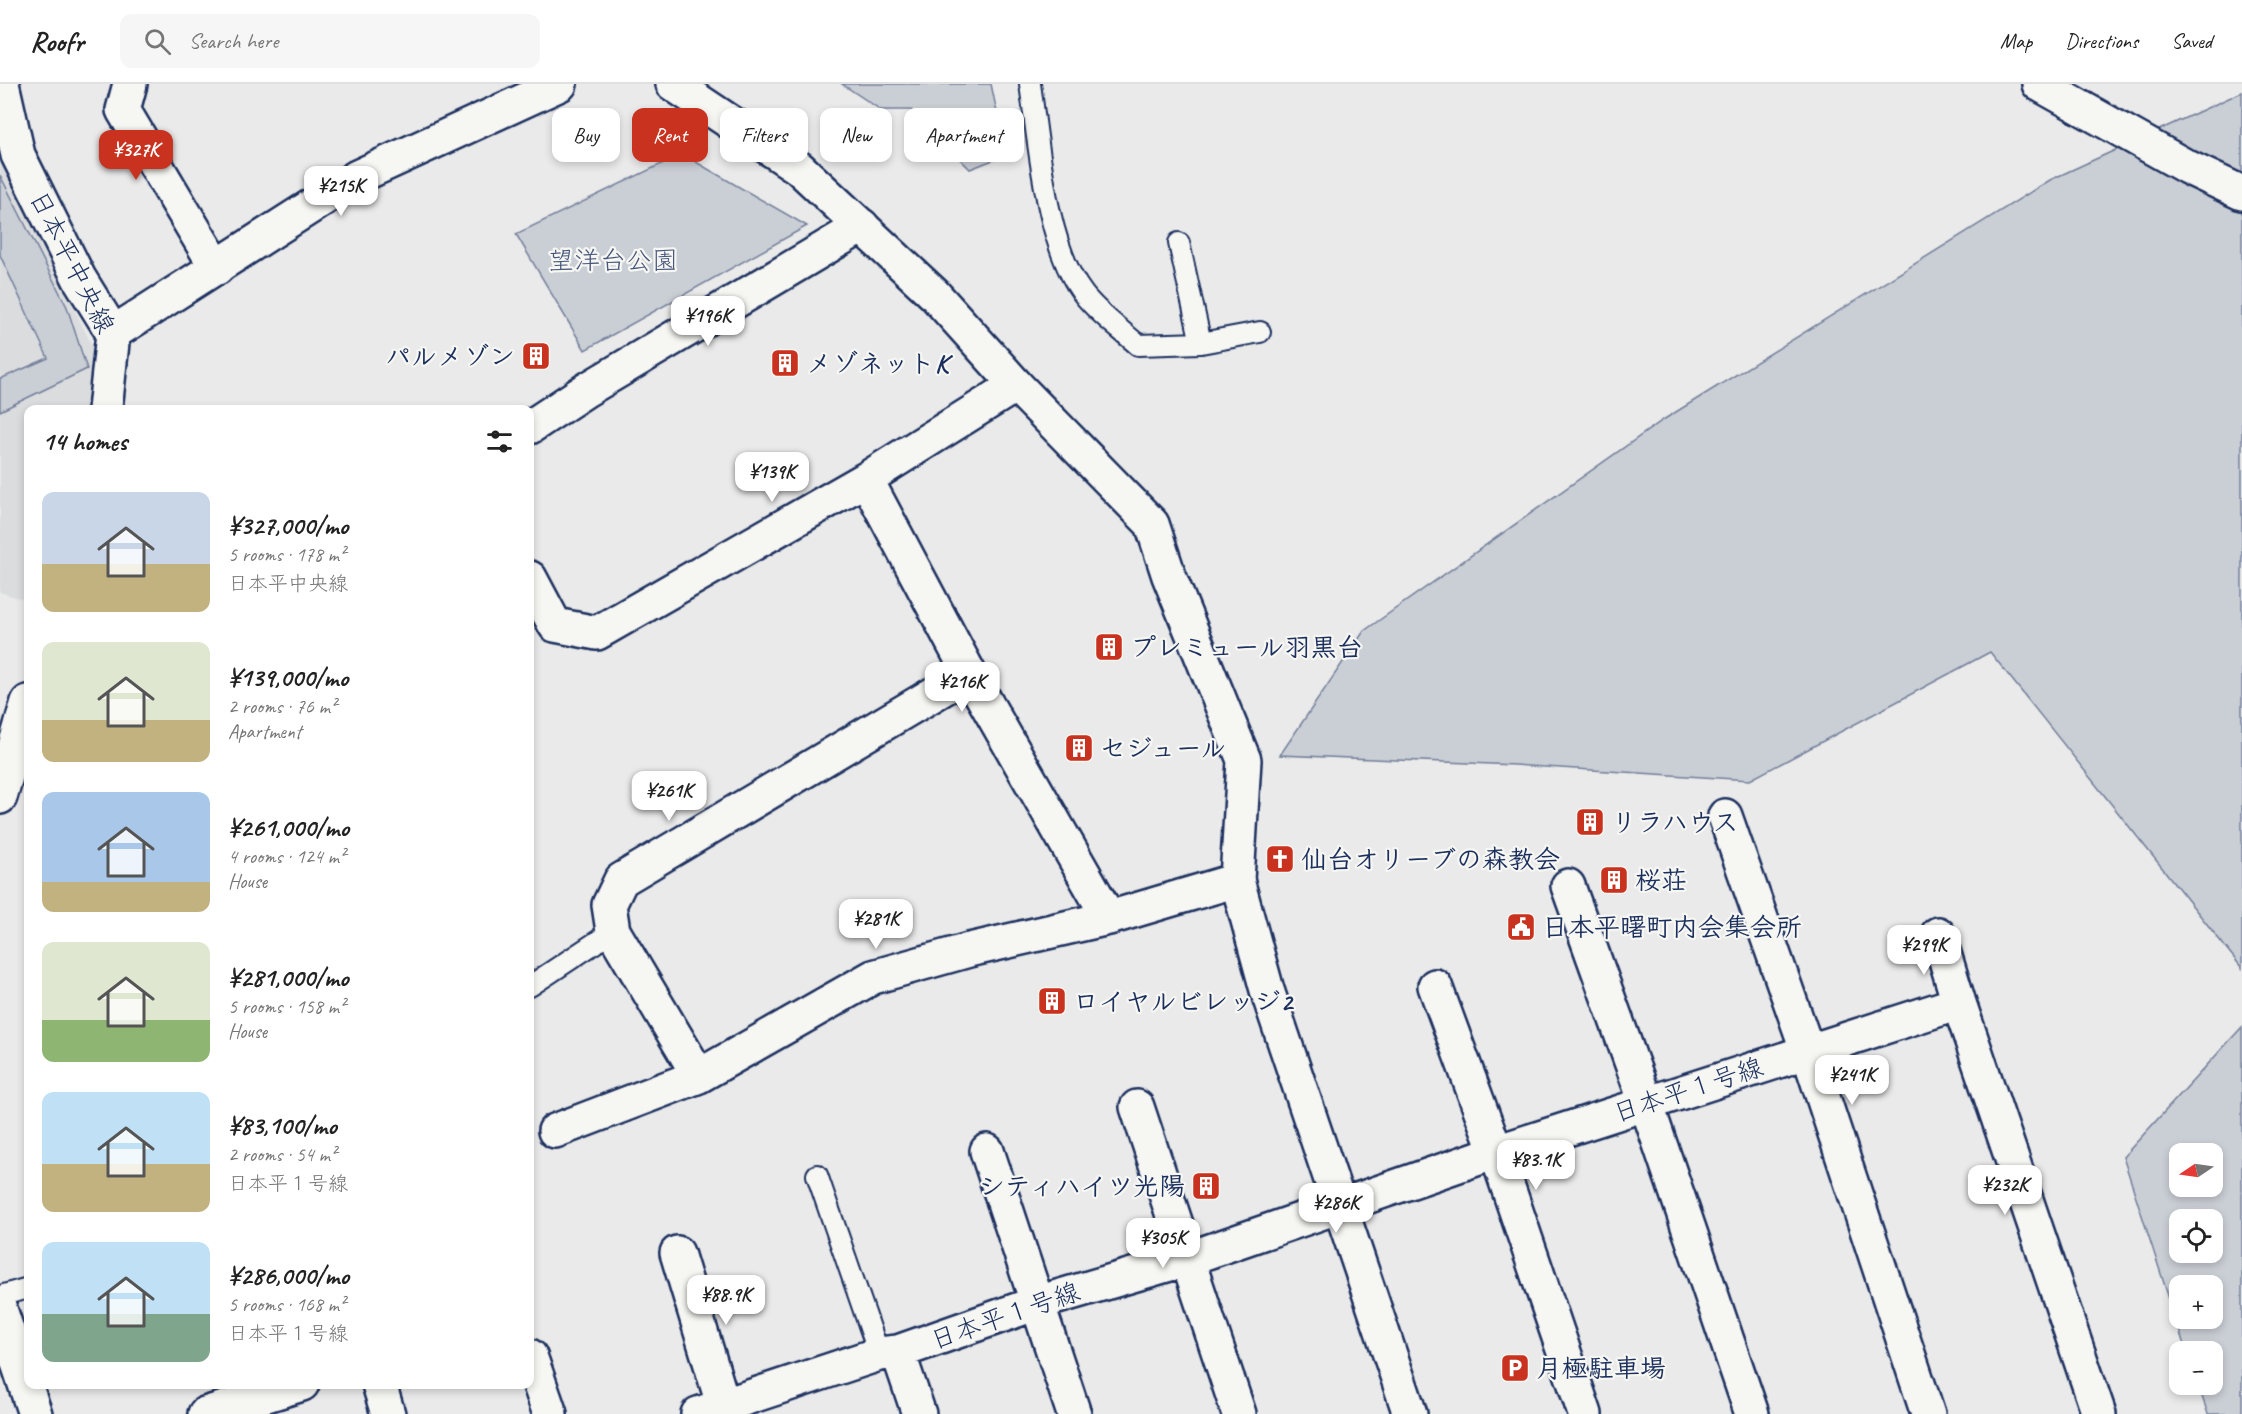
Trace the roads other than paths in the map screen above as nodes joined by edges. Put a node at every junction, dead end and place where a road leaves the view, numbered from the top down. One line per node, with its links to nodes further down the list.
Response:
1 (2, 84): 12 (street, 日本平中央線)
2 (130, 84): 10 (street)
3 (560, 84): 10 (street)
4 (673, 84): 8 (street)
5 (1030, 84): 13 (lane)
6 (2039, 84): 7 (street)
7 (2242, 193)
8 (862, 226): 14 (street); 16 (street)
9 (1179, 243): 13 (lane)
10 (217, 268): 12 (street)
11 (1260, 332): 13 (lane)
12 (113, 333): 15 (street, 日本平中央線)
13 (1201, 343)
14 (1016, 385): 17 (street); 23 (street)
15 (106, 405)
16 (534, 424)
17 (866, 479): 18 (street); 19 (street)
18 (534, 586)
19 (969, 673): 25 (street); 26 (street)
20 (24, 716): 21 (street)
21 (0, 797)
22 (1725, 816): 31 (street)
23 (1237, 880): 25 (street); 39 (street)
24 (1568, 886): 33 (street)
25 (1110, 918): 32 (street)
26 (613, 931): 28 (lane); 32 (street)
27 (1938, 934): 30 (street)
28 (534, 983)
29 (1435, 987): 37 (street)
30 (1959, 1002): 31 (street, 日本平１号線); 64 (street)
31 (1808, 1052): 33 (street, 日本平１号線); 63 (street)
32 (699, 1076): 35 (street)
33 (1646, 1103): 37 (street, 日本平１号線); 62 (street)
34 (1137, 1107): 41 (street)
35 (555, 1131)
36 (987, 1151): 44 (street)
37 (1496, 1152): 39 (street, 日本平１号線); 61 (street)
38 (817, 1175): 46 (lane)
39 (1341, 1205): 41 (street, 日本平１号線); 60 (street)
40 (677, 1253): 52 (street)
41 (1187, 1259): 44 (street, 日本平１号線); 59 (street)
42 (24, 1289): 43 (lane)
43 (0, 1296)
44 (1037, 1303): 46 (street, 日本平１号線); 58 (street)
45 (0, 1309): 48 (street)
46 (889, 1353): 52 (street, 日本平１号線); 57 (street)
47 (534, 1368): 56 (street)
48 (24, 1381)
49 (27, 1389): 53 (street)
50 (286, 1389): 54 (street)
51 (380, 1389): 55 (street)
52 (716, 1411)
53 (35, 1414)
54 (205, 1414)
55 (388, 1414)
56 (550, 1414)
57 (919, 1414)
58 (1074, 1414)
59 (1239, 1414)
60 (1410, 1414)
61 (1585, 1414)
62 (1752, 1414)
63 (1928, 1414)
64 (2099, 1414)

